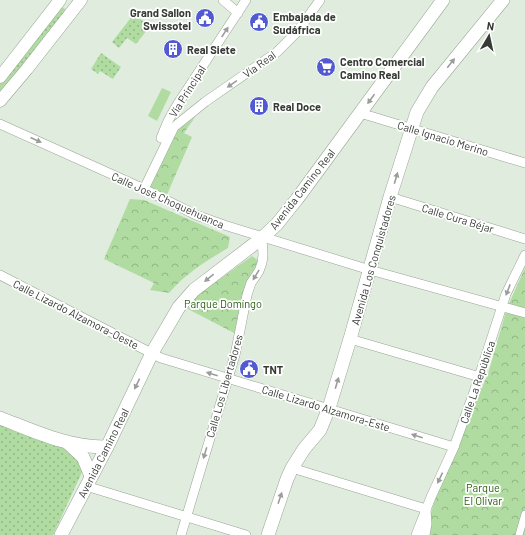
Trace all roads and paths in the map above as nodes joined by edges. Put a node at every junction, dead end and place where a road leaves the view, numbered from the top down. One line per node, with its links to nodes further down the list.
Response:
1 (61, 0): 7 (street); 9 (street)
2 (223, 0): 8 (street)
3 (246, 0): 8 (street, Vía Principal)
4 (320, 0): 13 (street, Vía Real, one-way to 13)
5 (443, 0): 12 (main road, Avenida Camino Real, one-way to 12)
6 (503, 0): 15 (main road, Avenida Los Conquistadores, one-way to 6)
7 (78, 4): 10 (street)
8 (238, 13): 11 (street, Vía Principal, one-way to 8)
9 (0, 77)
10 (0, 101)
11 (177, 105): 13 (street); 17 (street, Vía Principal)
12 (360, 113): 15 (street, Calle Ignacio Merino); 19 (main road, Avenida Camino Real)
13 (187, 116): 17 (street, Vía Real)
14 (0, 124): 17 (street, Calle José Choquehuanca, one-way to 17)
15 (411, 128): 16 (street, Calle Ignacio Merino); 18 (main road, Avenida Los Conquistadores, one-way to 15)
16 (525, 163)
17 (142, 188): 19 (street, Calle José Choquehuanca)
18 (390, 197): 20 (street, Calle Cura Béjar); 22 (main road, Avenida Los Conquistadores)
19 (262, 238): 22 (street, Calle José Choquehuanca); 27 (main road, Avenida Camino Real, one-way to 27); 29 (street, Calle Los Libertadores, one-way to 29)
20 (525, 239)
21 (525, 255): 24 (street, Calle La República, one-way to 24)
22 (370, 270): 24 (street, Calle José Choquehuanca); 26 (main road, Avenida Los Conquistadores)
23 (0, 275): 27 (street, Calle Lizardo Alzamora-Oeste)
24 (502, 307): 25 (street, Calle José Choquehuanca); 28 (street, Calle La República)
25 (525, 313)
26 (350, 339): 28 (street); 30 (main road, Avenida Los Conquistadores, one-way to 26)
27 (152, 353): 29 (street, Calle Lizardo Alzamora-Este, one-way to 27); 33 (main road, Avenida Camino Real, one-way to 33)
28 (480, 377): 34 (street, Calle La República)
29 (227, 379): 30 (street, Calle Lizardo Alzamora-Este); 39 (street, Calle Los Libertadores, one-way to 39)
30 (329, 408): 34 (street, Calle Lizardo Alzamora-Este, one-way to 30); 35 (main road, Avenida Los Conquistadores)
31 (0, 418): 32 (main road)
32 (68, 443): 33 (main road); 36 (main road)
33 (106, 447): 36 (main road, Avenida Camino Real)
34 (454, 447): 37 (street, Calle La República, one-way to 37)
35 (292, 468): 37 (street); 43 (main road, Avenida Los Conquistadores, one-way to 35)
36 (89, 481): 39 (street); 40 (main road, Avenida Camino Real)
37 (426, 509): 44 (street, Calle La República); 45 (street, Calle La República)
38 (525, 514): 46 (street)
39 (186, 517): 41 (street, Calle Los Libertadores); 42 (street)
40 (62, 535)
41 (181, 535)
42 (246, 535)
43 (268, 535)
44 (416, 535)
45 (424, 535)
46 (519, 535)

